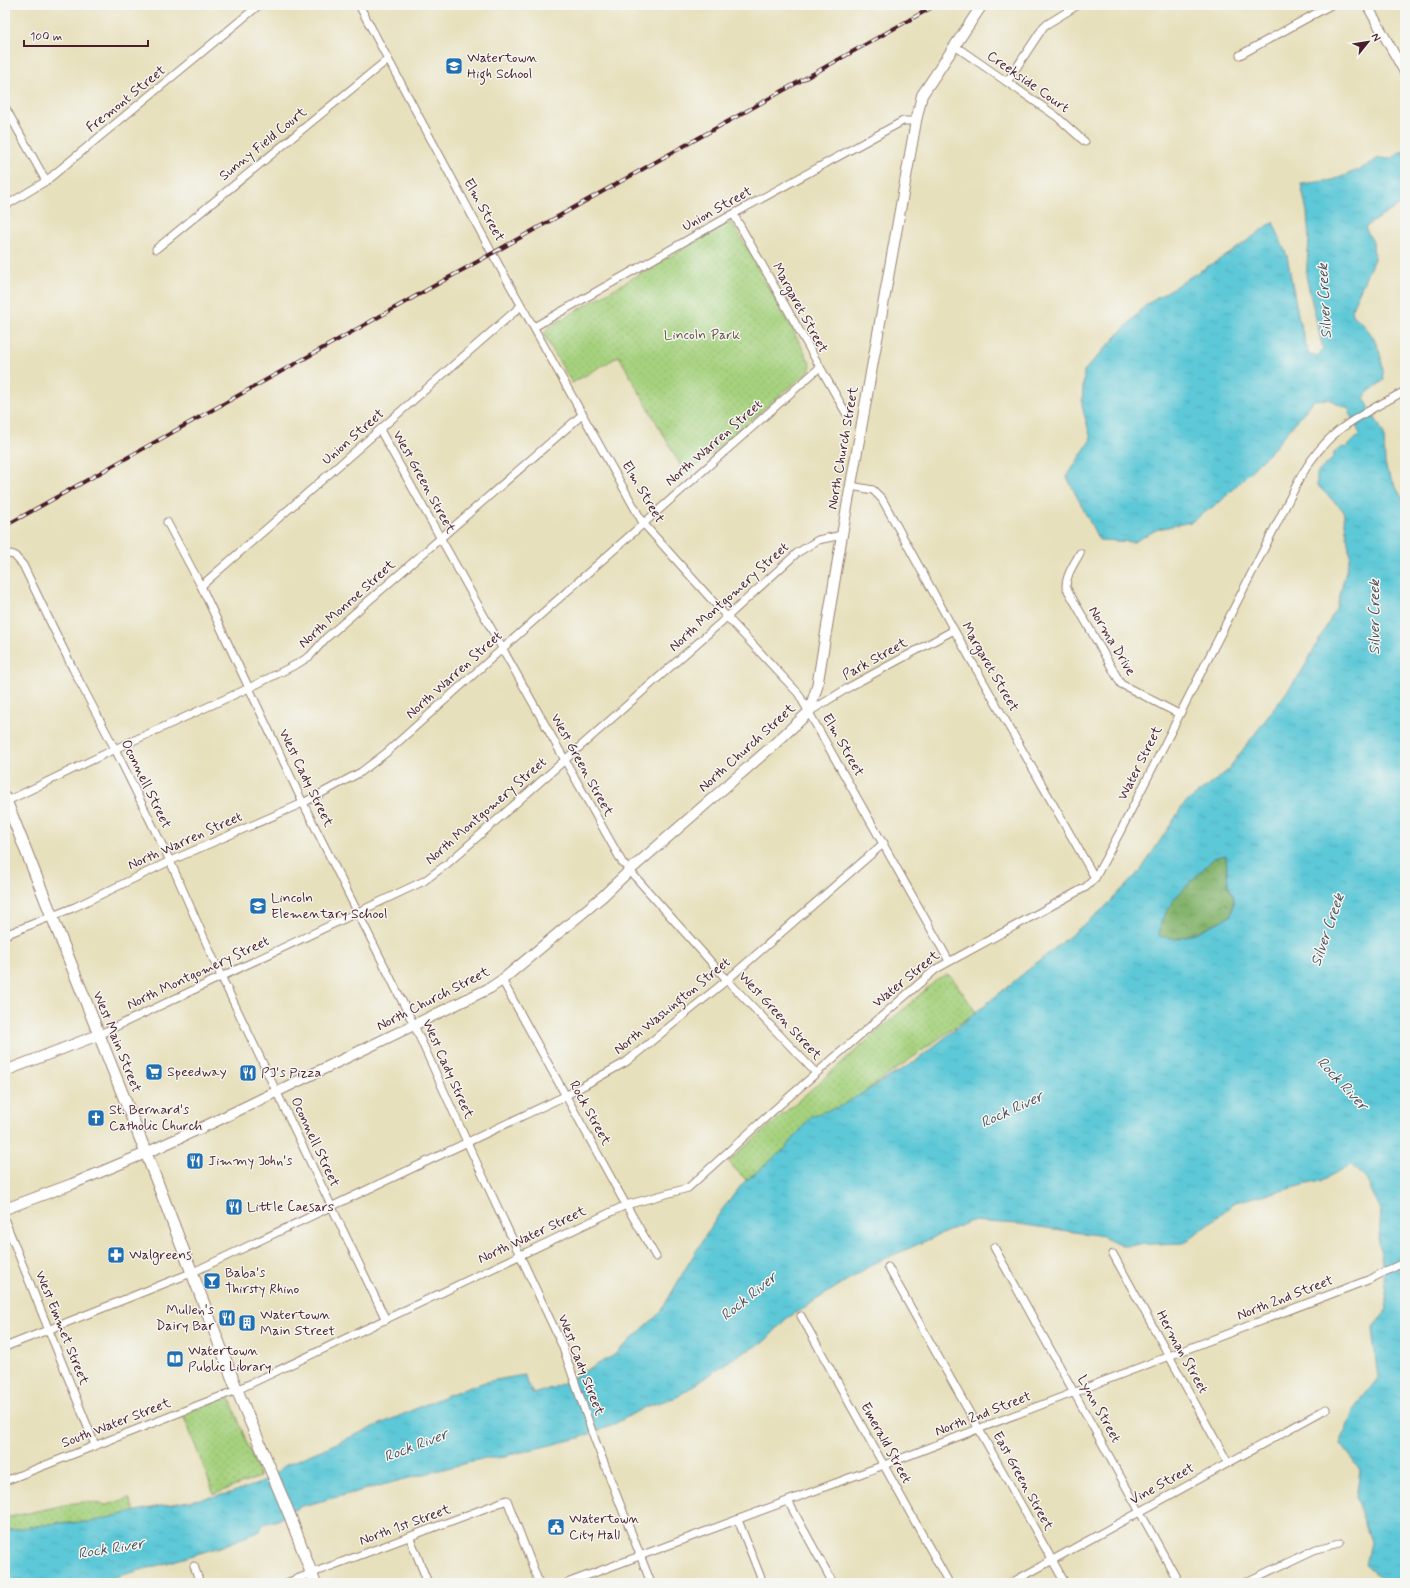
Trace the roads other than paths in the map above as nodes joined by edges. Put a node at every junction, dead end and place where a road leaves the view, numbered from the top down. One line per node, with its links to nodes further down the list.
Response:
1 (260, 5): 15 (street, Fremont Street)
2 (359, 5): 9 (street, Elm Street)
3 (982, 5): 7 (main road, North Church Street)
4 (1078, 5): 11 (street)
5 (1331, 5): 8 (street)
6 (1367, 5): 10 (street)
7 (955, 46): 11 (street, Creekside Court); 13 (main road, North Church Street)
8 (1240, 55)
9 (387, 60): 18 (street, Sunny Field Court); 19 (street, Elm Street)
10 (1405, 71)
11 (1007, 82): 14 (street, Creekside Court)
12 (5, 107): 15 (street)
13 (916, 121): 17 (street, Union Street); 26 (main road, North Church Street)
14 (1085, 142)
15 (46, 181): 16 (street, Fremont Street)
16 (5, 206)
17 (734, 214): 20 (street, Union Street); 21 (street, Margaret Street)
18 (156, 249)
19 (522, 306): 20 (street, Elm Street); 25 (street, Union Street)
20 (534, 327): 24 (street, Elm Street)
21 (819, 368): 23 (street, Margaret Street); 28 (street, North Warren Street)
22 (1405, 391): 39 (street, Water Street)
23 (846, 413)
24 (583, 414): 28 (street, Elm Street); 30 (street, North Monroe Street)
25 (380, 430): 30 (street, West Green Street); 33 (street, Union Street)
26 (851, 486): 29 (main road, North Church Street); 35 (street, Margaret Street)
27 (167, 522): 33 (street, West Cady Street)
28 (643, 524): 34 (street, Elm Street); 36 (street, North Warren Street)
29 (842, 535): 34 (street, North Montgomery Street); 38 (main road, North Church Street)
30 (441, 538): 36 (street, West Green Street); 37 (street, North Monroe Street)
31 (5, 553): 40 (street, Oconnell Street)
32 (1080, 553): 39 (street, Norma Drive)
33 (201, 586): 37 (street, West Cady Street)
34 (727, 617): 38 (street, Elm Street); 41 (street, North Montgomery Street)
35 (954, 630): 38 (street, Park Street); 47 (street, Margaret Street)
36 (502, 649): 41 (street, West Green Street); 43 (street, North Warren Street)
37 (249, 688): 40 (street, North Monroe Street); 43 (street, West Cady Street)
38 (809, 712): 44 (street, Elm Street); 46 (main road, North Church Street)
39 (1179, 714): 47 (street, Water Street)
40 (115, 749): 42 (street, North Monroe Street); 45 (street, Oconnell Street)
41 (565, 760): 46 (street, West Green Street); 48 (street, North Montgomery Street)
42 (5, 800): 49 (main road, West Main Street)
43 (303, 802): 45 (street, North Warren Street); 48 (street, West Cady Street)
44 (884, 843): 51 (street, Elm Street); 54 (street, North Washington Street)
45 (170, 861): 49 (street, North Warren Street); 52 (street, Oconnell Street)
46 (629, 870): 53 (main road, North Church Street); 54 (street, West Green Street)
47 (1095, 878): 51 (street, Water Street)
48 (358, 911): 52 (street, North Montgomery Street); 55 (street, West Cady Street)
49 (52, 917): 50 (street, North Warren Street); 56 (main road, West Main Street)
50 (5, 935)
51 (949, 961): 58 (street, Water Street)
52 (221, 976): 56 (street, North Montgomery Street); 59 (street, Oconnell Street)
53 (502, 980): 55 (main road, North Church Street); 60 (street, Rock Street)
54 (727, 980): 58 (street, West Green Street); 60 (street, North Washington Street)
55 (414, 1025): 59 (main road, North Church Street); 61 (street, West Cady Street)
56 (98, 1035): 57 (main road); 62 (main road, West Main Street)
57 (5, 1070)
58 (816, 1073): 63 (street, North Water Street)
59 (277, 1091): 62 (main road, North Church Street); 64 (street, Oconnell Street)
60 (565, 1096): 61 (street, North Washington Street); 63 (street, Rock Street)
61 (467, 1142): 64 (street, North Washington Street); 69 (street, West Cady Street)
62 (146, 1153): 65 (main road, North Church Street); 73 (main road, West Main Street)
63 (626, 1205): 69 (street, North Water Street); 70 (street, Rock Street)
64 (331, 1207): 73 (street, North Washington Street); 75 (street, Oconnell Street)
65 (5, 1209)
66 (5, 1221): 76 (street, West Emmet Street)
67 (994, 1247): 80 (street, Lynn Street)
68 (1114, 1254): 78 (street, Herman Street)
69 (521, 1255): 75 (street, North Water Street); 92 (street, West Cady Street)
70 (656, 1257)
71 (1405, 1262): 78 (street, North 2nd Street)
72 (888, 1267): 82 (street, East Green Street)
73 (191, 1273): 76 (street, North Washington Street); 79 (main road, West Main Street)
74 (801, 1316): 85 (street, Emerald Street)
75 (386, 1320): 79 (street, North Water Street)
76 (49, 1329): 77 (street, North Washington Street); 83 (street, West Emmet Street)
77 (5, 1347)
78 (1170, 1355): 80 (street, North 2nd Street); 84 (street, Herman Street)
79 (237, 1390): 83 (street, South Water Street); 95 (main road, West Main Street)
80 (1075, 1392): 82 (street, North 2nd Street); 88 (street, Lynn Street)
81 (1326, 1409): 84 (street, Vine Street)
82 (979, 1429): 85 (street, North 2nd Street); 93 (street, East Green Street)
83 (96, 1445): 86 (street, South Water Street)
84 (1228, 1463): 88 (street, Vine Street)
85 (884, 1466): 87 (street, North 2nd Street); 104 (street, Emerald Street)
86 (5, 1481)
87 (788, 1501): 89 (street, North 2nd Street); 103 (street)
88 (1140, 1511): 93 (street, Vine Street); 107 (street, Lynn Street)
89 (738, 1520): 92 (street, North 2nd Street); 102 (street)
90 (410, 1538): 95 (street, North 1st Street); 98 (street); 99 (street, North 1st Street)
91 (1340, 1544): 108 (street)
92 (641, 1555): 100 (street, North 2nd Street); 101 (street, West Cady Street)
93 (1052, 1560): 105 (street, Vine Street); 106 (street, East Green Street)
94 (194, 1566): 96 (street)
95 (313, 1578): 97 (street, North 1st Street)
96 (200, 1583)
97 (286, 1583)
98 (428, 1583)
99 (539, 1583)
100 (567, 1583)
101 (651, 1583)
102 (763, 1583)
103 (833, 1583)
104 (949, 1583)
105 (1011, 1583)
106 (1065, 1583)
107 (1179, 1583)
108 (1244, 1583)

